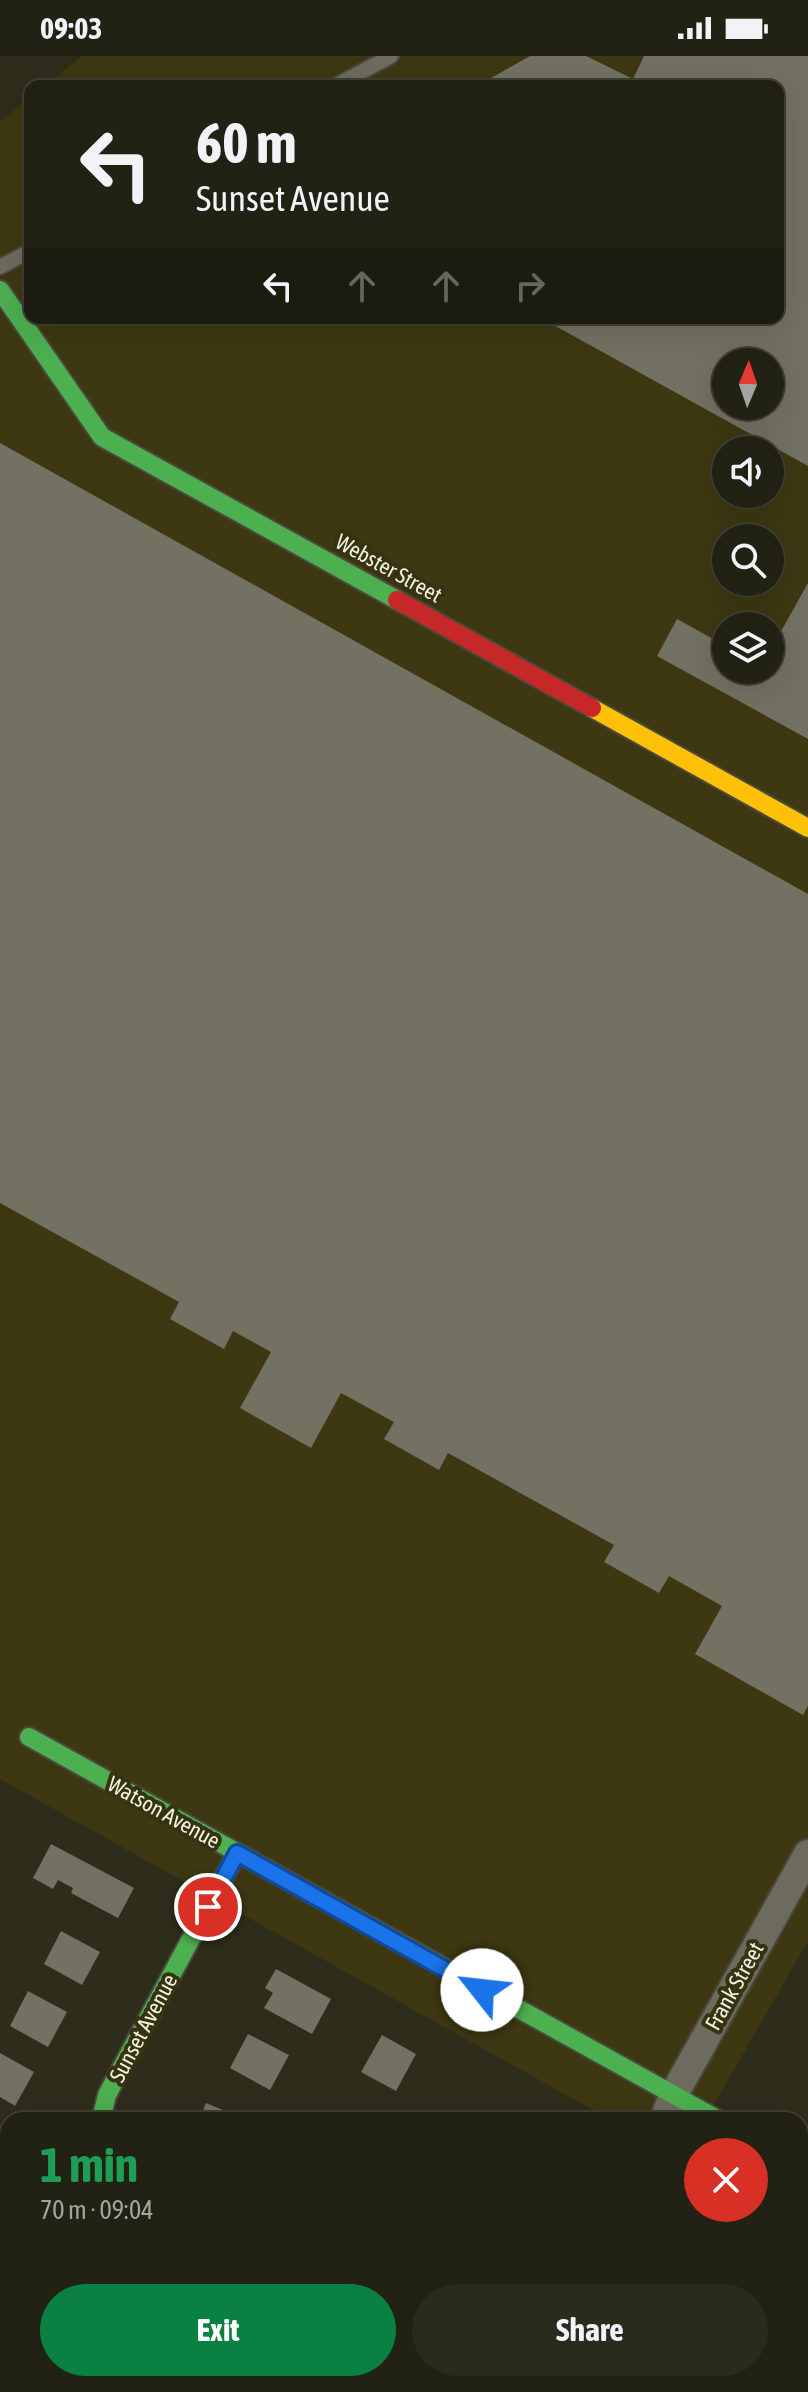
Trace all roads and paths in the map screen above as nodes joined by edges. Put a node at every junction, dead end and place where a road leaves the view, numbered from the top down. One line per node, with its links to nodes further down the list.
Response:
1 (391, 56): 2 (lane)
2 (346, 80)
3 (24, 254): 4 (lane)
4 (0, 267)
5 (0, 290): 6 (street, Webster Street)
6 (808, 828)
7 (29, 1737): 8 (street, Watson Avenue)
8 (237, 1853): 10 (street, Watson Avenue); 11 (street, Sunset Avenue)
9 (808, 1854): 10 (street, Frank Street)
10 (669, 2108)
11 (103, 2112)

